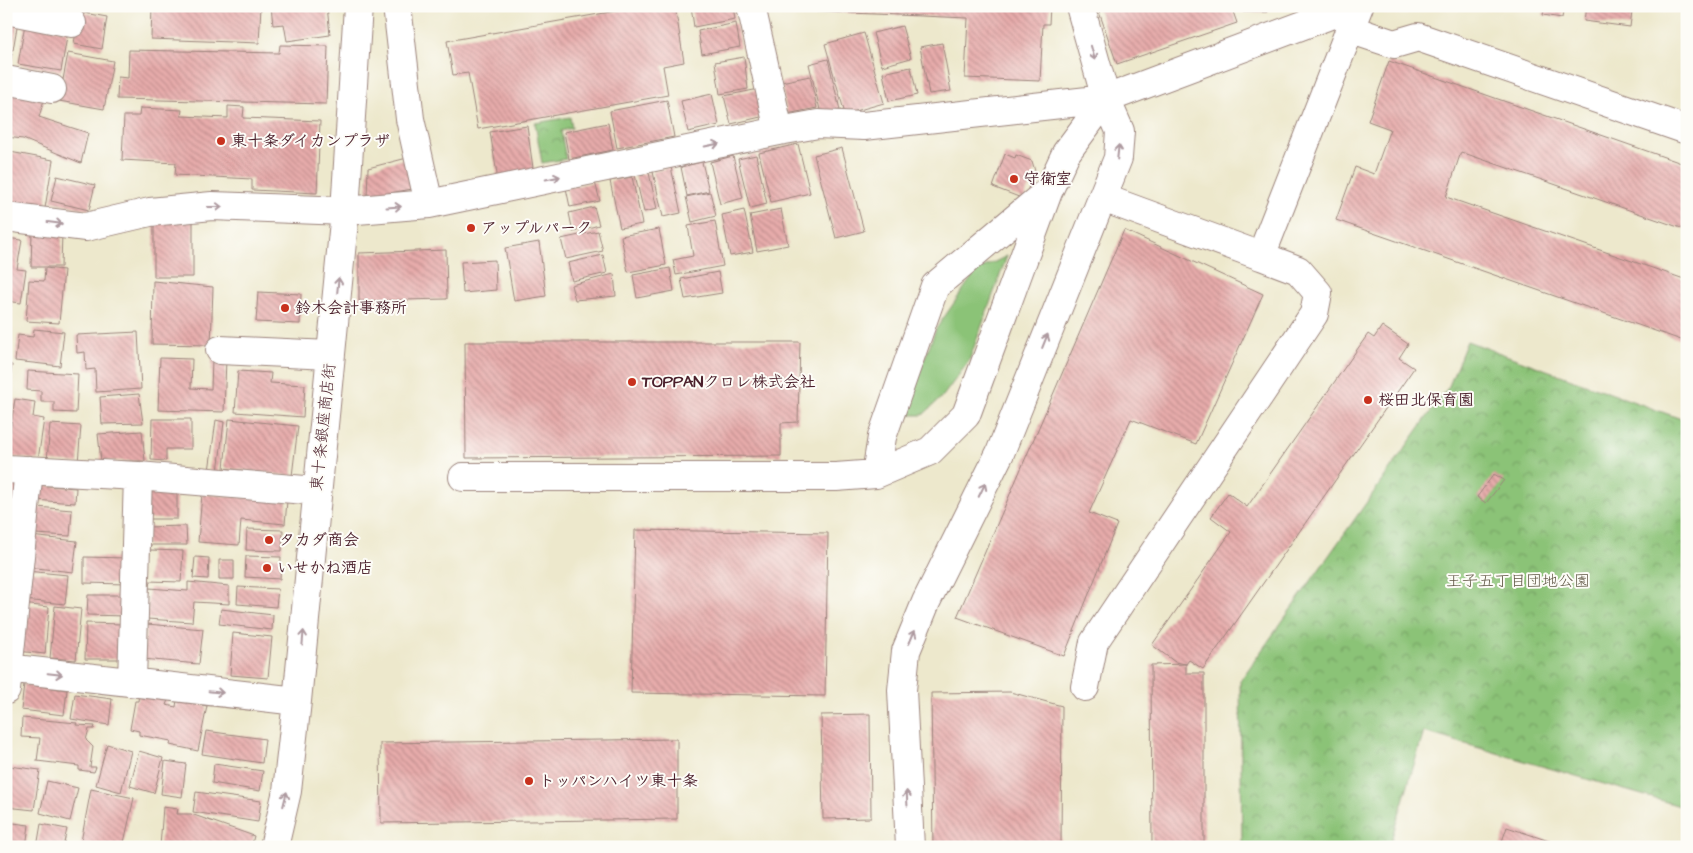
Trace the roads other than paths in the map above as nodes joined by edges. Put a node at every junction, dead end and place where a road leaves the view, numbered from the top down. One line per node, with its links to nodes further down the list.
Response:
1 (358, 6): 16 (street, 東十条銀座商店街)
2 (397, 6): 15 (street)
3 (750, 6): 12 (street)
4 (1080, 6): 10 (street, one-way to 10)
5 (6, 10): 7 (street)
6 (1351, 14): 10 (street); 11 (street); 18 (street)
7 (72, 23)
8 (6, 80): 9 (street)
9 (52, 89)
10 (1106, 99): 12 (street); 13 (street); 14 (street, one-way to 10)
11 (1687, 130)
12 (779, 131): 15 (street, one-way to 12)
13 (1048, 192): 22 (street); 22 (street)
14 (1103, 198): 18 (street); 31 (street, one-way to 14)
15 (428, 204): 16 (street, one-way to 15)
16 (345, 211): 17 (street, one-way to 16); 20 (street, 東十条銀座商店街, one-way to 16)
17 (6, 217)
18 (1261, 256): 28 (street)
19 (220, 350): 20 (street)
20 (330, 355): 25 (street, 東十条銀座商店街)
21 (18, 470): 23 (street); 26 (street)
22 (876, 474): 24 (street)
23 (138, 476): 25 (street); 27 (street)
24 (464, 477)
25 (317, 491): 29 (street, 東十条銀座商店街, one-way to 25)
26 (7, 676): 27 (street, one-way to 27)
27 (132, 682): 29 (street, one-way to 29)
28 (1085, 687)
29 (297, 701): 30 (street, 東十条銀座商店街, one-way to 29)
30 (274, 847)
31 (910, 847)

